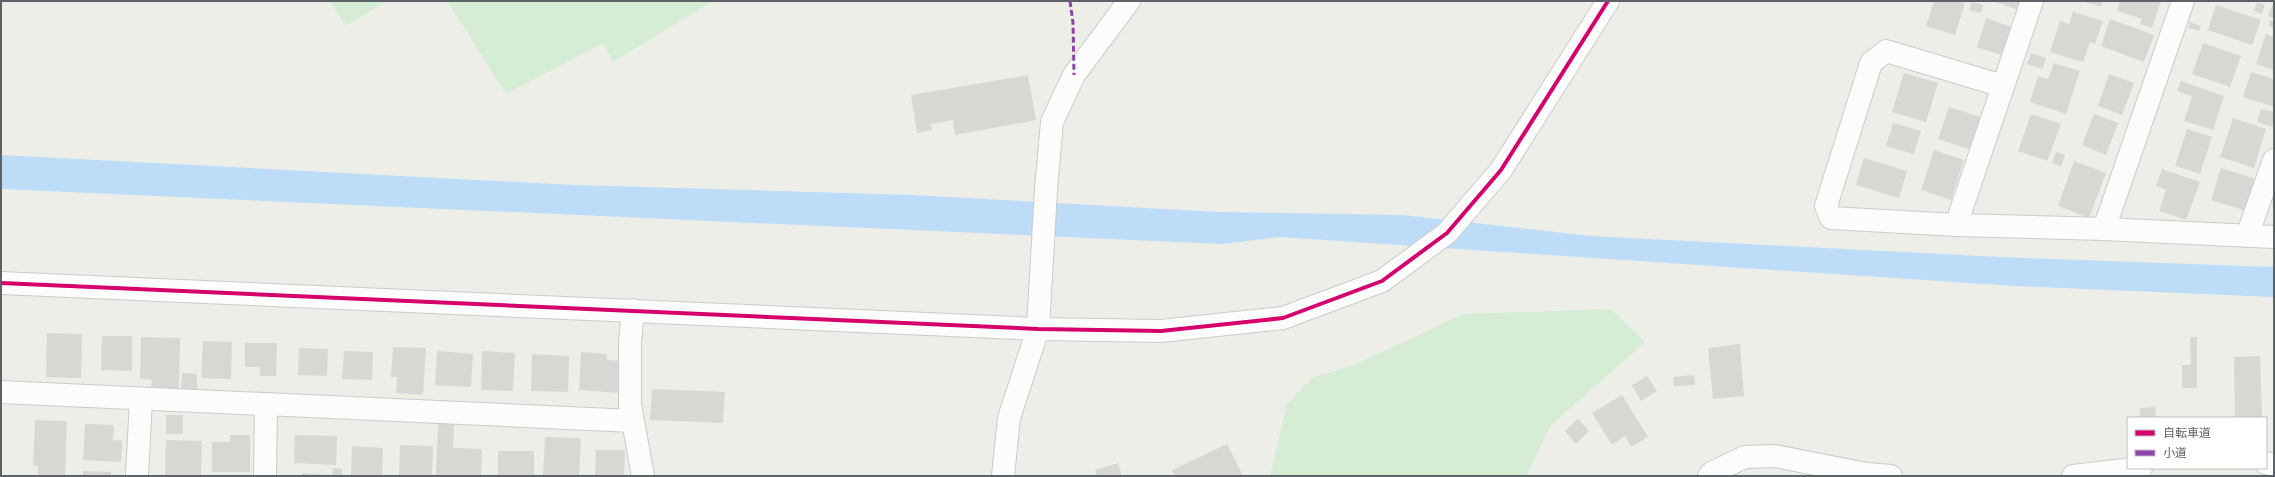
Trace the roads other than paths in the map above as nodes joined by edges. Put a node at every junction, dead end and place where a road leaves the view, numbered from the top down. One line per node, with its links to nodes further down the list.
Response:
1 (1129, 1): 13 (street)
2 (1608, 1): 13 (street)
3 (2032, 1): 5 (street)
4 (2183, 1): 8 (street)
5 (2003, 86): 7 (street); 7 (street)
6 (2274, 160): 9 (street)
7 (1956, 225): 8 (street)
8 (2104, 229): 9 (street)
9 (2247, 236): 10 (street)
10 (2274, 237)
11 (1, 283): 12 (street)
12 (633, 310): 13 (street); 17 (street)
13 (1038, 329): 22 (street)
14 (1, 392): 15 (street)
15 (141, 399): 16 (street); 19 (street)
16 (266, 404): 17 (street); 20 (street)
17 (633, 421): 21 (street)
18 (2132, 469): 25 (street)
19 (137, 476)
20 (265, 476)
21 (644, 476)
22 (1003, 476)
23 (1709, 476): 24 (street)
24 (1891, 476)
25 (2072, 476)

